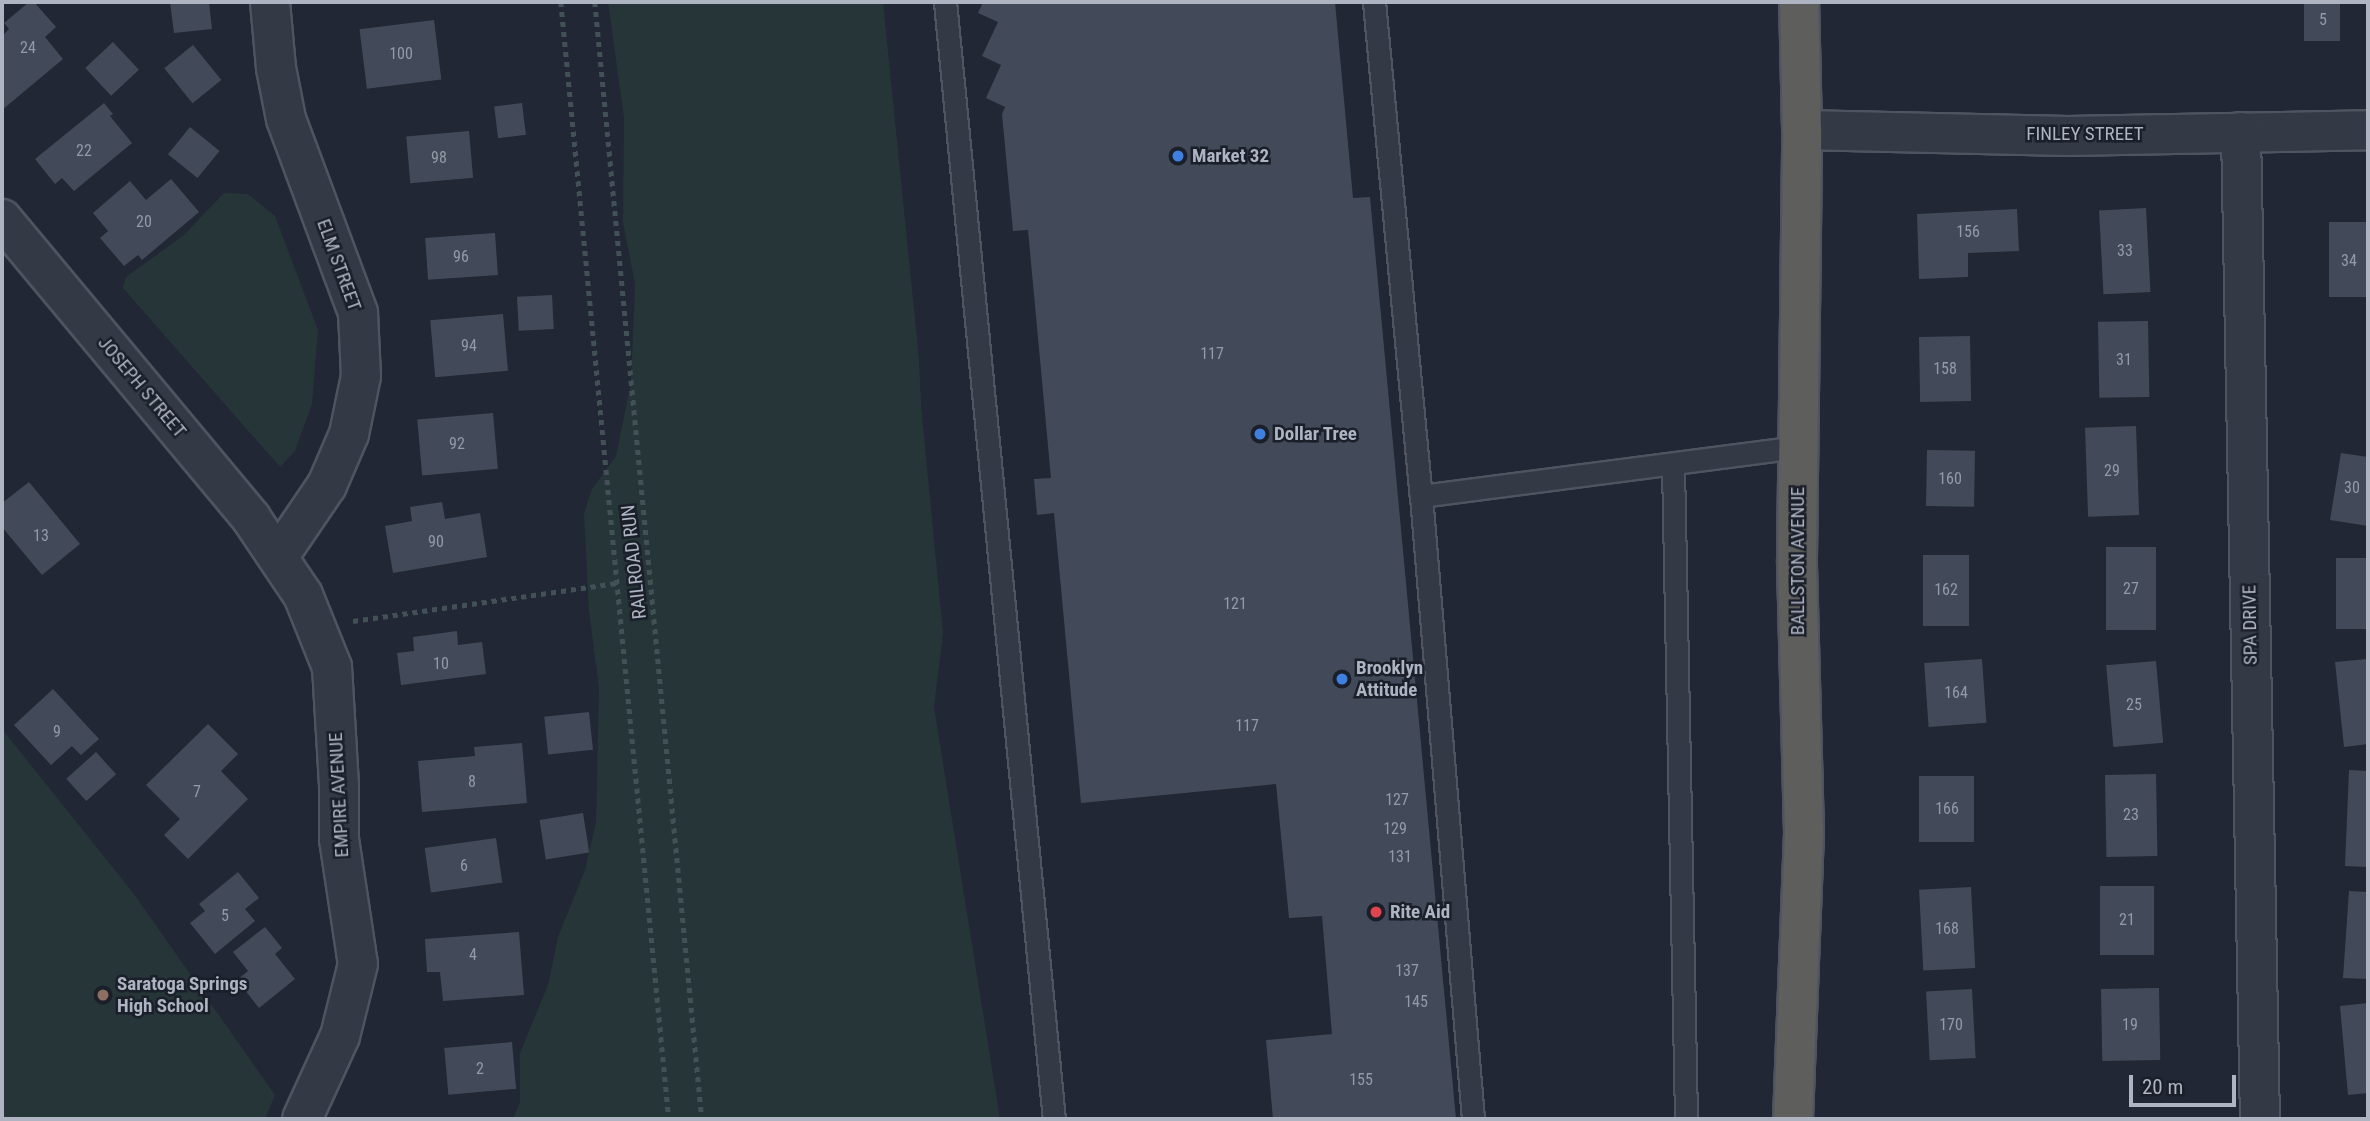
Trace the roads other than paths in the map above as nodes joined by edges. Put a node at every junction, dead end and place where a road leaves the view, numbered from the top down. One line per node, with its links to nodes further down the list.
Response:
1 (270, 2): 12 (street, ELM STREET)
2 (945, 2): 14 (lane)
3 (1374, 2): 11 (lane)
4 (1799, 2): 5 (highway, BALLSTON AVENUE)
5 (1802, 130): 7 (street, FINLEY STREET); 9 (highway, BALLSTON AVENUE)
6 (2368, 130): 7 (street, FINLEY STREET)
7 (2241, 132): 18 (street, SPA DRIVE)
8 (2, 219): 12 (street, JOSEPH STREET)
9 (1798, 447): 10 (lane); 17 (highway, BALLSTON AVENUE)
10 (1673, 465): 11 (lane); 16 (lane)
11 (1421, 496): 15 (lane)
12 (278, 557): 13 (street, EMPIRE AVENUE)
13 (302, 1119)
14 (1054, 1119)
15 (1473, 1119)
16 (1686, 1119)
17 (1793, 1119)
18 (2259, 1119)

